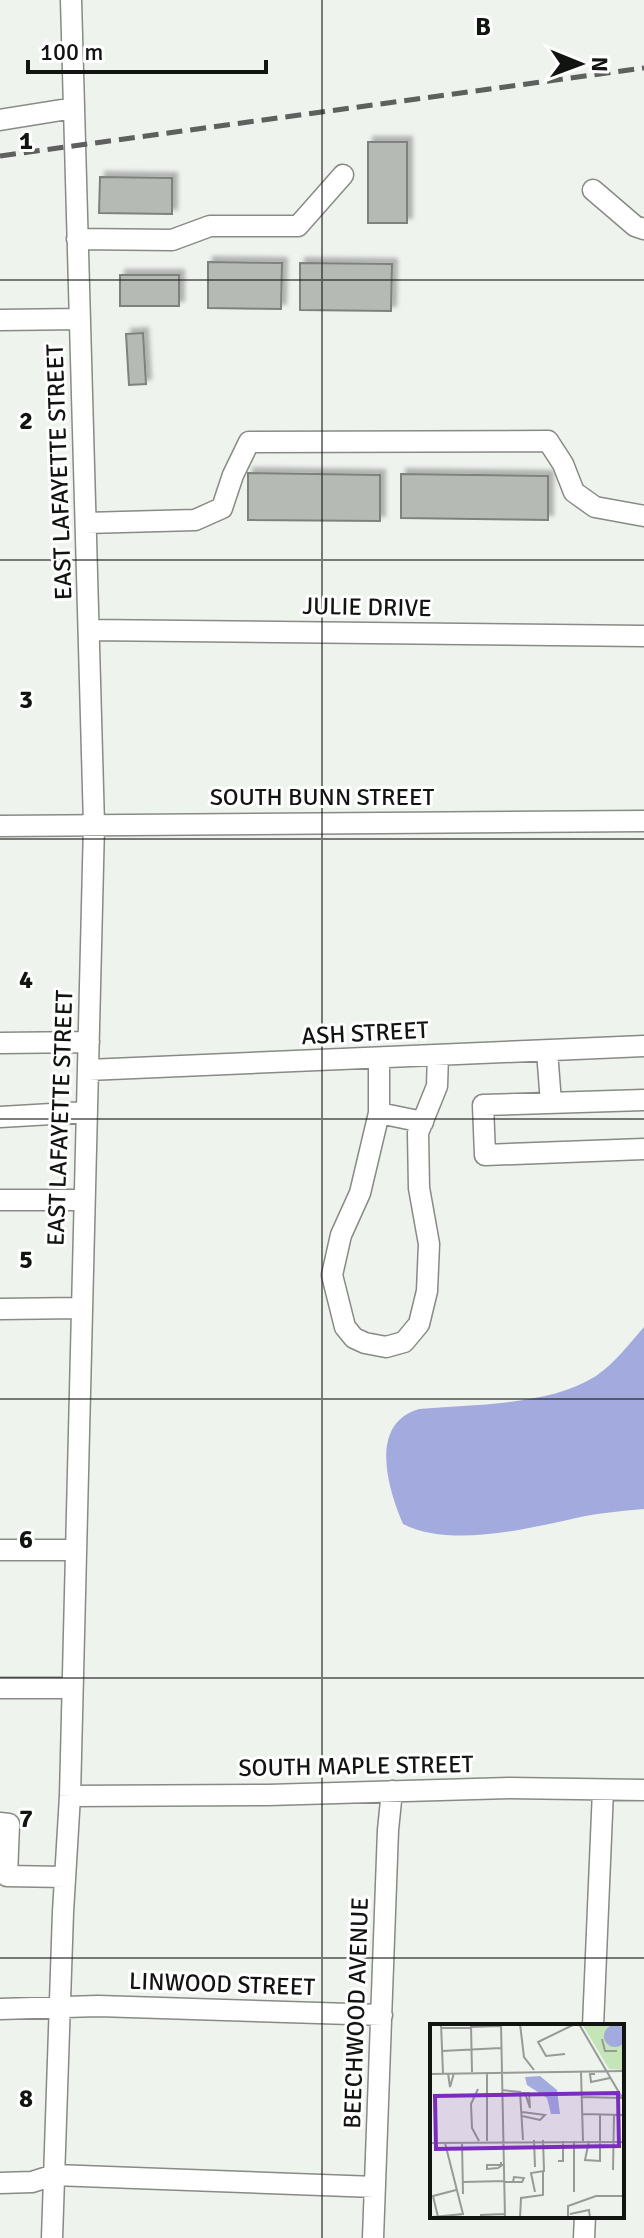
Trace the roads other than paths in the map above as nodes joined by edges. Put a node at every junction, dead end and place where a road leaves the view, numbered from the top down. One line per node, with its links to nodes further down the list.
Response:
1 (71, 0): 2 (street, EAST LAFAYETTE STREET)
2 (74, 108): 3 (street); 7 (street, EAST LAFAYETTE STREET)
3 (0, 120)
4 (343, 175): 7 (street)
5 (593, 190): 6 (street)
6 (644, 229)
7 (77, 239): 8 (street, EAST LAFAYETTE STREET)
8 (80, 319): 9 (street); 11 (street, EAST LAFAYETTE STREET)
9 (0, 320)
10 (644, 516): 11 (street)
11 (86, 523): 12 (street, EAST LAFAYETTE STREET)
12 (89, 630): 13 (street, JULIE DRIVE); 15 (street, EAST LAFAYETTE STREET)
13 (644, 636)
14 (644, 821): 15 (street, SOUTH BUNN STREET)
15 (94, 825): 16 (street, SOUTH BUNN STREET); 17 (street, EAST LAFAYETTE STREET)
16 (0, 826)
17 (89, 1042): 18 (street); 23 (street, EAST LAFAYETTE STREET)
18 (0, 1043)
19 (644, 1046): 20 (street, ASH STREET)
20 (547, 1051): 21 (street, ASH STREET); 25 (street)
21 (438, 1055): 22 (street, ASH STREET); 29 (street)
22 (379, 1058): 23 (street, ASH STREET); 27 (street)
23 (88, 1070): 26 (street, EAST LAFAYETTE STREET)
24 (644, 1100): 25 (street)
25 (551, 1103): 30 (street)
26 (86, 1112): 28 (street); 32 (street, EAST LAFAYETTE STREET)
27 (379, 1113): 29 (street); 29 (street)
28 (0, 1117)
29 (423, 1122)
30 (644, 1149)
31 (0, 1200): 32 (street)
32 (83, 1200): 33 (street, EAST LAFAYETTE STREET)
33 (80, 1308): 34 (street); 36 (street, EAST LAFAYETTE STREET)
34 (0, 1309)
35 (0, 1550): 36 (street)
36 (74, 1550): 38 (street, EAST LAFAYETTE STREET)
37 (0, 1688): 38 (street)
38 (71, 1688): 42 (street, EAST LAFAYETTE STREET)
39 (603, 1790): 40 (street, SOUTH MAPLE STREET); 41 (street, SOUTH MAPLE STREET); 48 (street)
40 (644, 1790)
41 (392, 1791): 42 (street, SOUTH MAPLE STREET); 47 (street, BEECHWOOD AVENUE)
42 (70, 1796): 44 (street, EAST LAFAYETTE STREET)
43 (0, 1823): 44 (street)
44 (65, 1877): 45 (street, EAST LAFAYETTE STREET)
45 (60, 2008): 46 (street, LINWOOD STREET); 47 (street, LINWOOD STREET); 49 (street, EAST LAFAYETTE STREET)
46 (0, 2009)
47 (382, 2015): 51 (street, BEECHWOOD AVENUE)
48 (593, 2024)
49 (54, 2175): 50 (street); 51 (street); 53 (street, EAST LAFAYETTE STREET)
50 (0, 2183)
51 (375, 2187): 54 (street, BEECHWOOD AVENUE)
52 (585, 2218): 55 (street)
53 (52, 2238)
54 (373, 2238)
55 (584, 2238)

